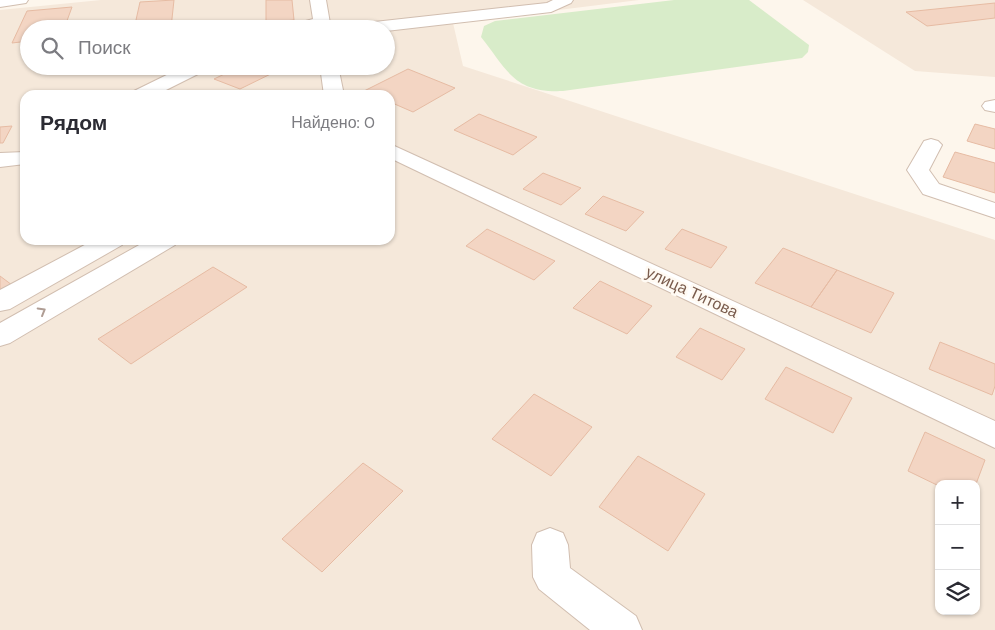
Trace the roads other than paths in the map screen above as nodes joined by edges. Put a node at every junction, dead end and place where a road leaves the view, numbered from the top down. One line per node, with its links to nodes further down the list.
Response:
1 (20, 0): 4 (street)
2 (318, 0): 5 (street)
3 (565, 0): 6 (street)
4 (0, 2)
5 (321, 20)
6 (395, 25)
7 (182, 75): 9 (street)
8 (331, 75): 10 (street)
9 (151, 90)
10 (333, 90)
11 (932, 145): 15 (street)
12 (395, 152): 20 (street, улица Титова)
13 (20, 158): 14 (street)
14 (0, 160)
15 (995, 211)
16 (104, 245): 18 (street)
17 (157, 245): 19 (street, one-way to 17)
18 (0, 302)
19 (0, 336)
20 (995, 435)
21 (550, 545): 22 (street)
22 (622, 630)

